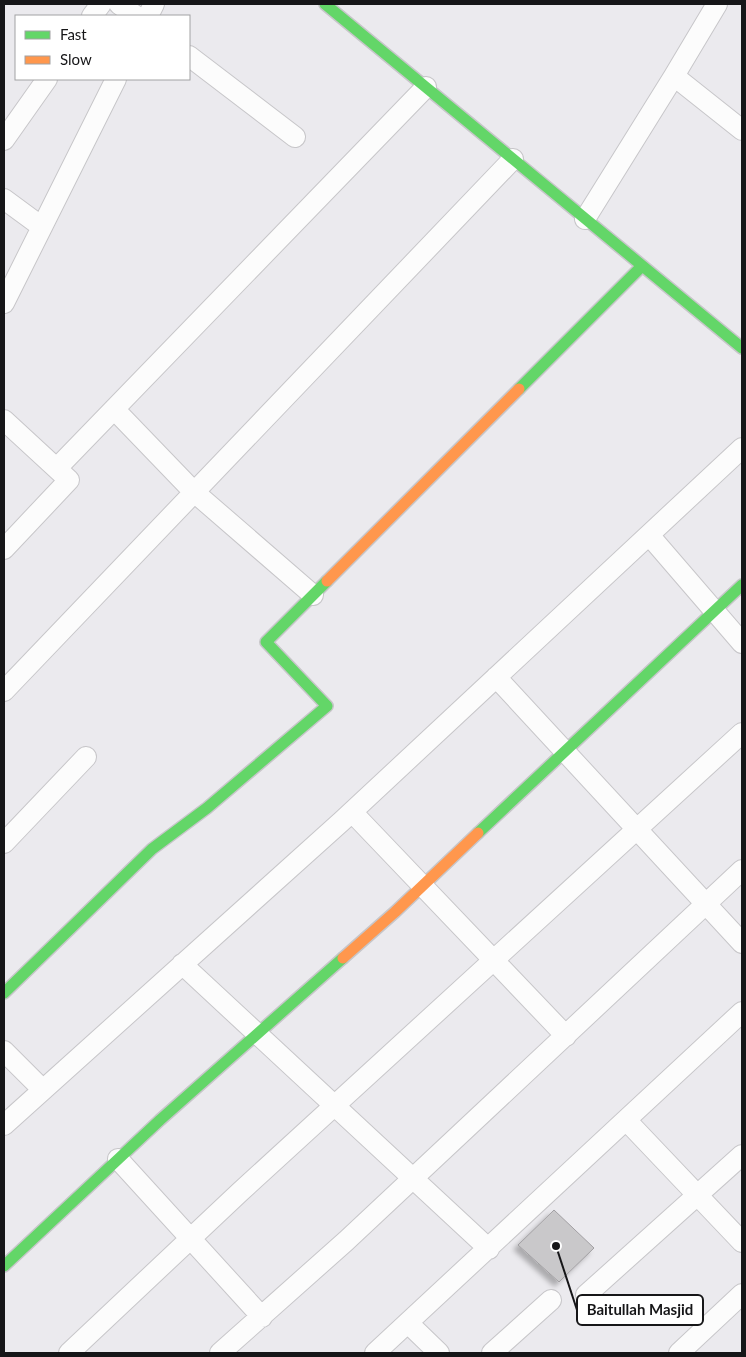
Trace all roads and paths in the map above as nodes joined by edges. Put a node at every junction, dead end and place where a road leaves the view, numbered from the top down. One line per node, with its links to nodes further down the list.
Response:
1 (101, 4): 5 (street)
2 (119, 4): 6 (street)
3 (325, 4): 11 (street)
4 (717, 4): 8 (street)
5 (93, 15)
6 (135, 15)
7 (190, 57): 13 (street)
8 (674, 76): 12 (street); 17 (street)
9 (46, 80): 14 (street)
10 (116, 80): 18 (street)
11 (426, 87): 15 (street); 22 (street)
12 (742, 130)
13 (295, 137)
14 (4, 140)
15 (513, 159): 17 (street); 26 (street)
16 (4, 199): 18 (street)
17 (585, 219): 19 (street)
18 (42, 227): 20 (street)
19 (642, 266): 21 (street); 30 (street)
20 (4, 303)
21 (742, 348)
22 (114, 409): 25 (street); 26 (street)
23 (4, 420): 25 (street)
24 (742, 448): 27 (street)
25 (56, 468): 28 (street)
26 (193, 492): 30 (street); 34 (street)
27 (649, 535): 31 (street); 33 (street)
28 (4, 549)
29 (742, 585): 31 (street)
30 (313, 595): 47 (street)
31 (714, 611): 32 (street); 36 (street)
32 (742, 643)
33 (496, 677): 36 (street); 38 (street)
34 (4, 691)
35 (742, 733): 39 (street)
36 (566, 752): 39 (street); 42 (street)
37 (86, 757): 40 (street)
38 (352, 812): 42 (street); 46 (street)
39 (638, 830): 43 (street); 45 (street)
40 (4, 843)
41 (742, 870): 43 (street)
42 (424, 885): 45 (street); 49 (street)
43 (706, 904): 44 (street); 50 (street)
44 (742, 944)
45 (494, 961): 50 (street); 53 (street)
46 (182, 964): 49 (street); 52 (street)
47 (4, 993)
48 (742, 1012): 54 (street)
49 (258, 1034): 53 (street); 57 (street)
50 (566, 1036): 58 (street)
51 (4, 1051): 52 (street)
52 (43, 1090): 55 (street)
53 (335, 1106): 58 (street); 60 (street)
54 (626, 1120): 59 (street); 62 (street)
55 (4, 1125)
56 (742, 1155): 59 (street)
57 (118, 1159): 60 (street); 63 (street)
58 (413, 1179): 62 (street); 67 (street)
59 (698, 1195): 61 (street); 65 (street)
60 (191, 1239): 67 (street); 69 (street)
61 (742, 1242)
62 (489, 1249): 68 (street)
63 (4, 1266)
64 (742, 1294): 74 (street)
65 (586, 1295)
66 (551, 1300): 73 (street)
67 (262, 1316): 70 (street)
68 (408, 1323): 71 (street); 72 (street)
69 (69, 1353)
70 (220, 1353)
71 (375, 1353)
72 (439, 1353)
73 (492, 1353)
74 (679, 1353)

